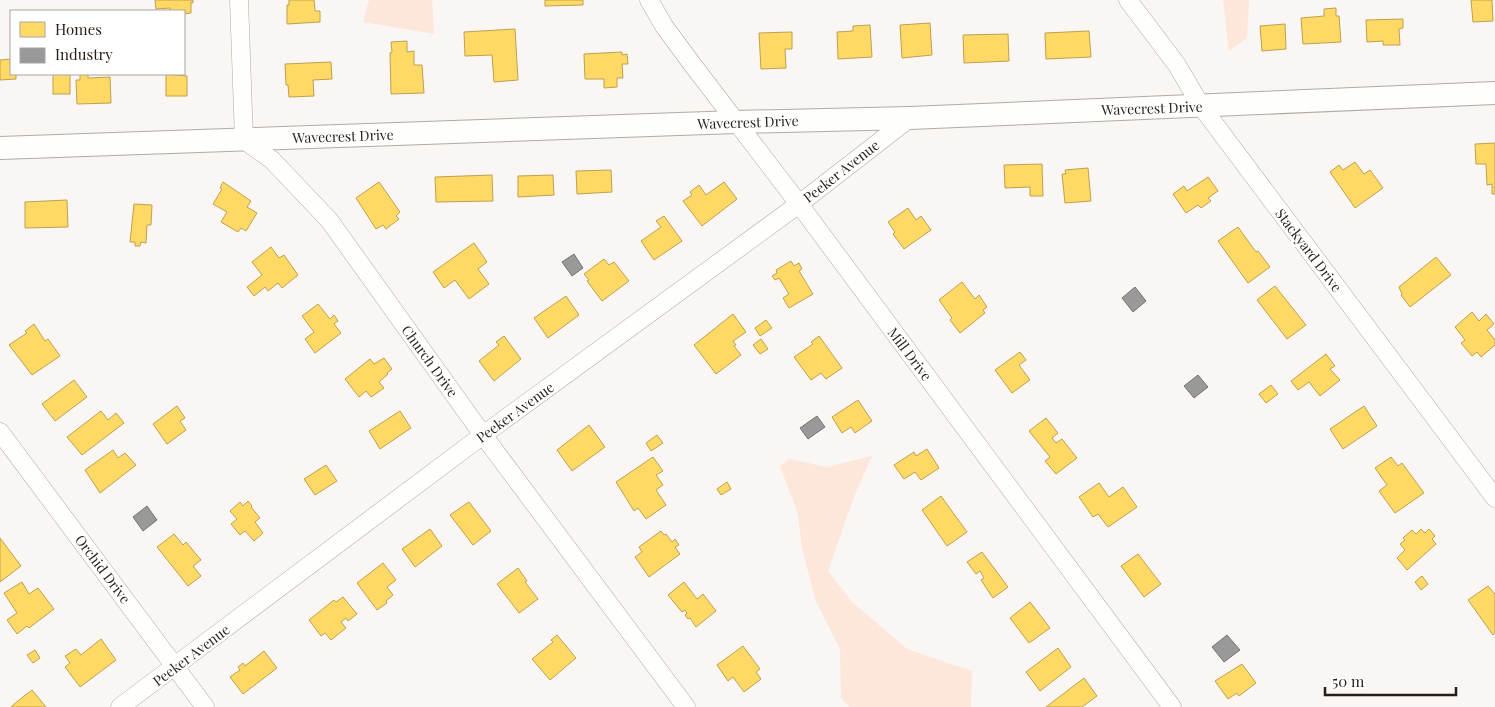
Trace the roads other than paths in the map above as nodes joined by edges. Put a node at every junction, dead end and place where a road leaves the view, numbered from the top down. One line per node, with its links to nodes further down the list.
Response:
1 (239, 0): 8 (street)
2 (649, 0): 7 (street, Mill Drive)
3 (1128, 0): 5 (street, Stackyard Drive)
4 (1495, 93): 5 (street, Wavecrest Drive)
5 (1201, 106): 6 (street, Wavecrest Drive); 13 (street, Stackyard Drive)
6 (910, 118): 7 (street, Wavecrest Drive); 10 (street, Peeker Avenue)
7 (736, 122): 8 (street, Wavecrest Drive); 10 (street, Mill Drive)
8 (244, 140): 9 (street, Wavecrest Drive); 12 (street, Church Drive)
9 (0, 148)
10 (799, 204): 12 (street, Peeker Avenue); 18 (street, Mill Drive)
11 (0, 432): 14 (street, Orchid Drive)
12 (482, 435): 14 (street, Peeker Avenue); 17 (street, Church Drive)
13 (1495, 498)
14 (175, 667): 15 (street, Peeker Avenue); 16 (street, Orchid Drive)
15 (120, 707)
16 (205, 707)
17 (686, 707)
18 (1172, 707)

